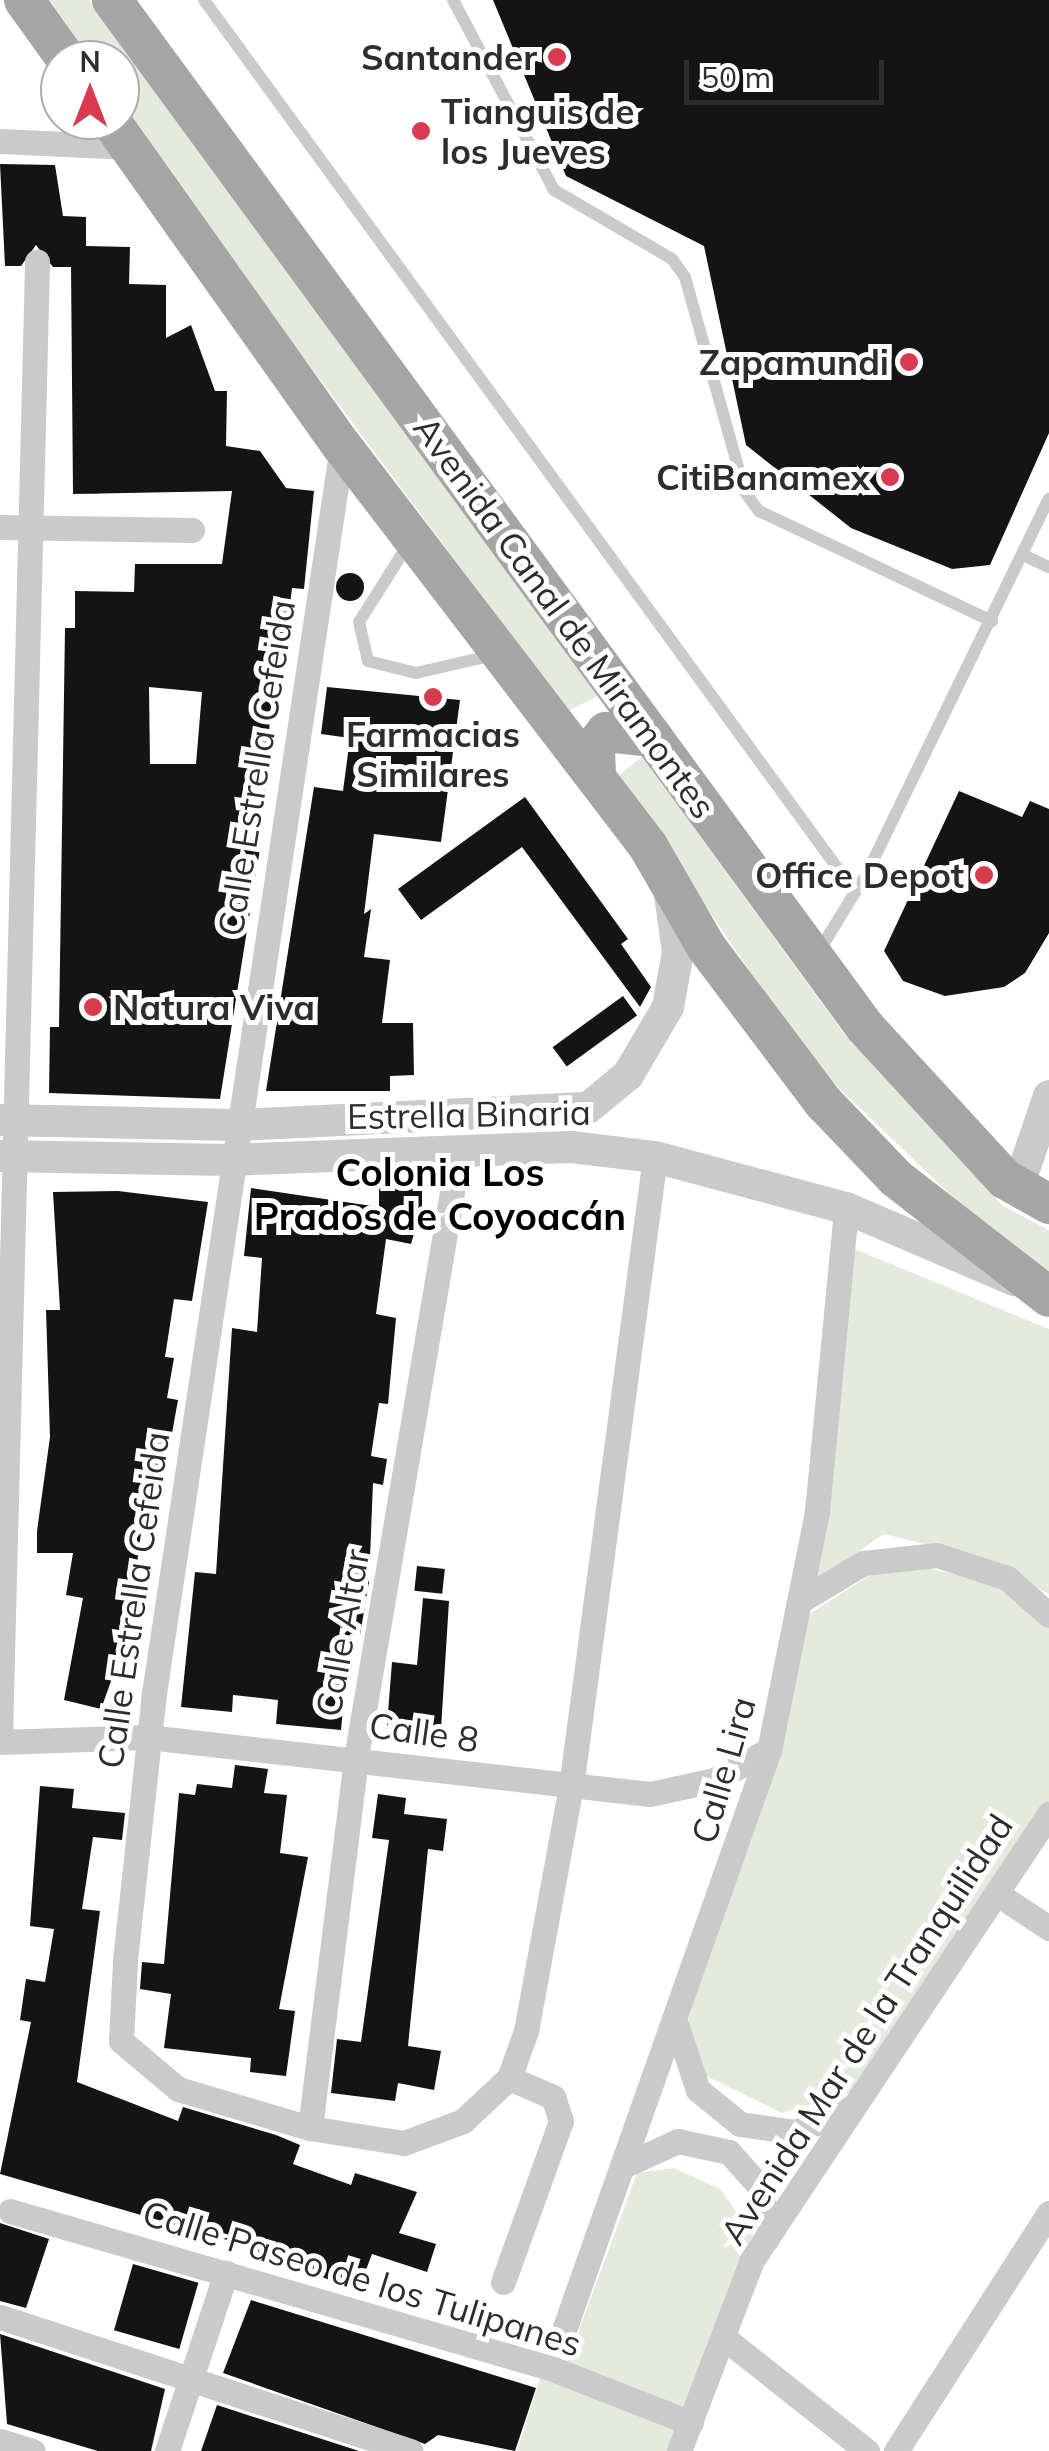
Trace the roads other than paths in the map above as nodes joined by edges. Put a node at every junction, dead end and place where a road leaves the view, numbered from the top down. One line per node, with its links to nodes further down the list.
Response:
1 (112, 0): 20 (main road, Avenida Canal de Miramontes)
2 (204, 0): 25 (lane)
3 (453, 0): 18 (lane)
4 (25, 8): 5 (main road)
5 (51, 40)
6 (40, 139): 8 (street)
7 (124, 140): 10 (main road, Avenida Canal de Miramontes)
8 (0, 141)
9 (37, 261): 13 (street)
10 (342, 446): 15 (main road, Avenida Canal de Miramontes); 30 (street, Calle Estrella Cefeida)
11 (1049, 499): 16 (lane)
12 (0, 528): 13 (street)
13 (29, 528): 14 (street); 29 (street)
14 (192, 530)
15 (413, 537): 19 (main road, Avenida Canal de Miramontes); 19 (lane)
16 (1023, 555): 17 (lane); 18 (lane)
17 (1049, 567)
18 (992, 621): 25 (lane)
19 (502, 653): 21 (main road, Avenida Canal de Miramontes)
20 (613, 683): 21 (main road); 22 (main road, Avenida Canal de Miramontes)
21 (557, 723): 23 (main road, Avenida Canal de Miramontes)
22 (653, 736): 23 (main road); 26 (main road, Avenida Canal de Miramontes)
23 (596, 776): 24 (main road, Avenida Canal de Miramontes)
24 (648, 846): 28 (street, Estrella Binaria); 38 (main road, Avenida Canal de Miramontes)
25 (855, 892): 26 (lane)
26 (815, 958): 36 (main road, Avenida Canal de Miramontes)
27 (1049, 1096): 36 (street)
28 (588, 1108): 30 (street, Estrella Binaria); 31 (street)
29 (7, 1121): 30 (street, Estrella Binaria); 33 (street)
30 (237, 1125): 35 (street, Calle Estrella Cefeida)
31 (590, 1150): 32 (street, Estrella Binaria); 34 (street, Estrella Binaria)
32 (459, 1152): 35 (street, Estrella Binaria); 44 (street, Calle Altar)
33 (7, 1157): 35 (street, Estrella Binaria); 42 (street)
34 (656, 1157): 37 (street, Estrella Binaria); 45 (street, Calle Estrella Cefeida)
35 (230, 1160): 41 (street, Calle Estrella Cefeida)
36 (1033, 1195)
37 (846, 1208): 38 (street, Estrella Binaria); 39 (street, Calle Lira)
38 (1036, 1290)
39 (800, 1602): 40 (street); 43 (street, Calle Lira)
40 (1049, 1614)
41 (148, 1737): 42 (street, Calle 8); 44 (street, Calle 8); 52 (street, Calle Estrella Cefeida)
42 (0, 1740)
43 (770, 1750): 45 (street, Calle 8); 49 (street, Calle Lira)
44 (356, 1758): 45 (street, Calle 8); 52 (street, Calle Altar)
45 (570, 1787): 50 (street, Calle Estrella Cefeida)
46 (1049, 1814): 47 (street, Avenida Mar de la Tranquilidad)
47 (996, 1893): 48 (street); 51 (street, Avenida Mar de la Tranquilidad)
48 (1049, 1928)
49 (677, 2022): 51 (street); 53 (street, Calle Lira)
50 (509, 2078): 52 (street, Calle Estrella Cefeida); 58 (street)
51 (860, 2100): 56 (street, Avenida Mar de la Tranquilidad)
52 (310, 2128)
53 (630, 2163): 56 (street); 60 (street, Calle Lira)
54 (10, 2211): 57 (street, Calle Paseo de los Tulipanes)
55 (1049, 2213): 70 (street)
56 (767, 2239): 61 (street, Avenida Mar de la Tranquilidad)
57 (226, 2273): 62 (street); 63 (street, Calle Paseo de los Tulipanes)
58 (504, 2282)
59 (0, 2317): 62 (street)
60 (565, 2327)
61 (722, 2338): 63 (street, Avenida Mar de la Tranquilidad); 69 (street)
62 (188, 2378): 66 (street); 67 (street)
63 (691, 2423): 68 (street, Avenida Mar de la Tranquilidad)
64 (0, 2441): 65 (street)
65 (32, 2451)
66 (167, 2451)
67 (411, 2451)
68 (679, 2451)
69 (867, 2451)
70 (896, 2451)

